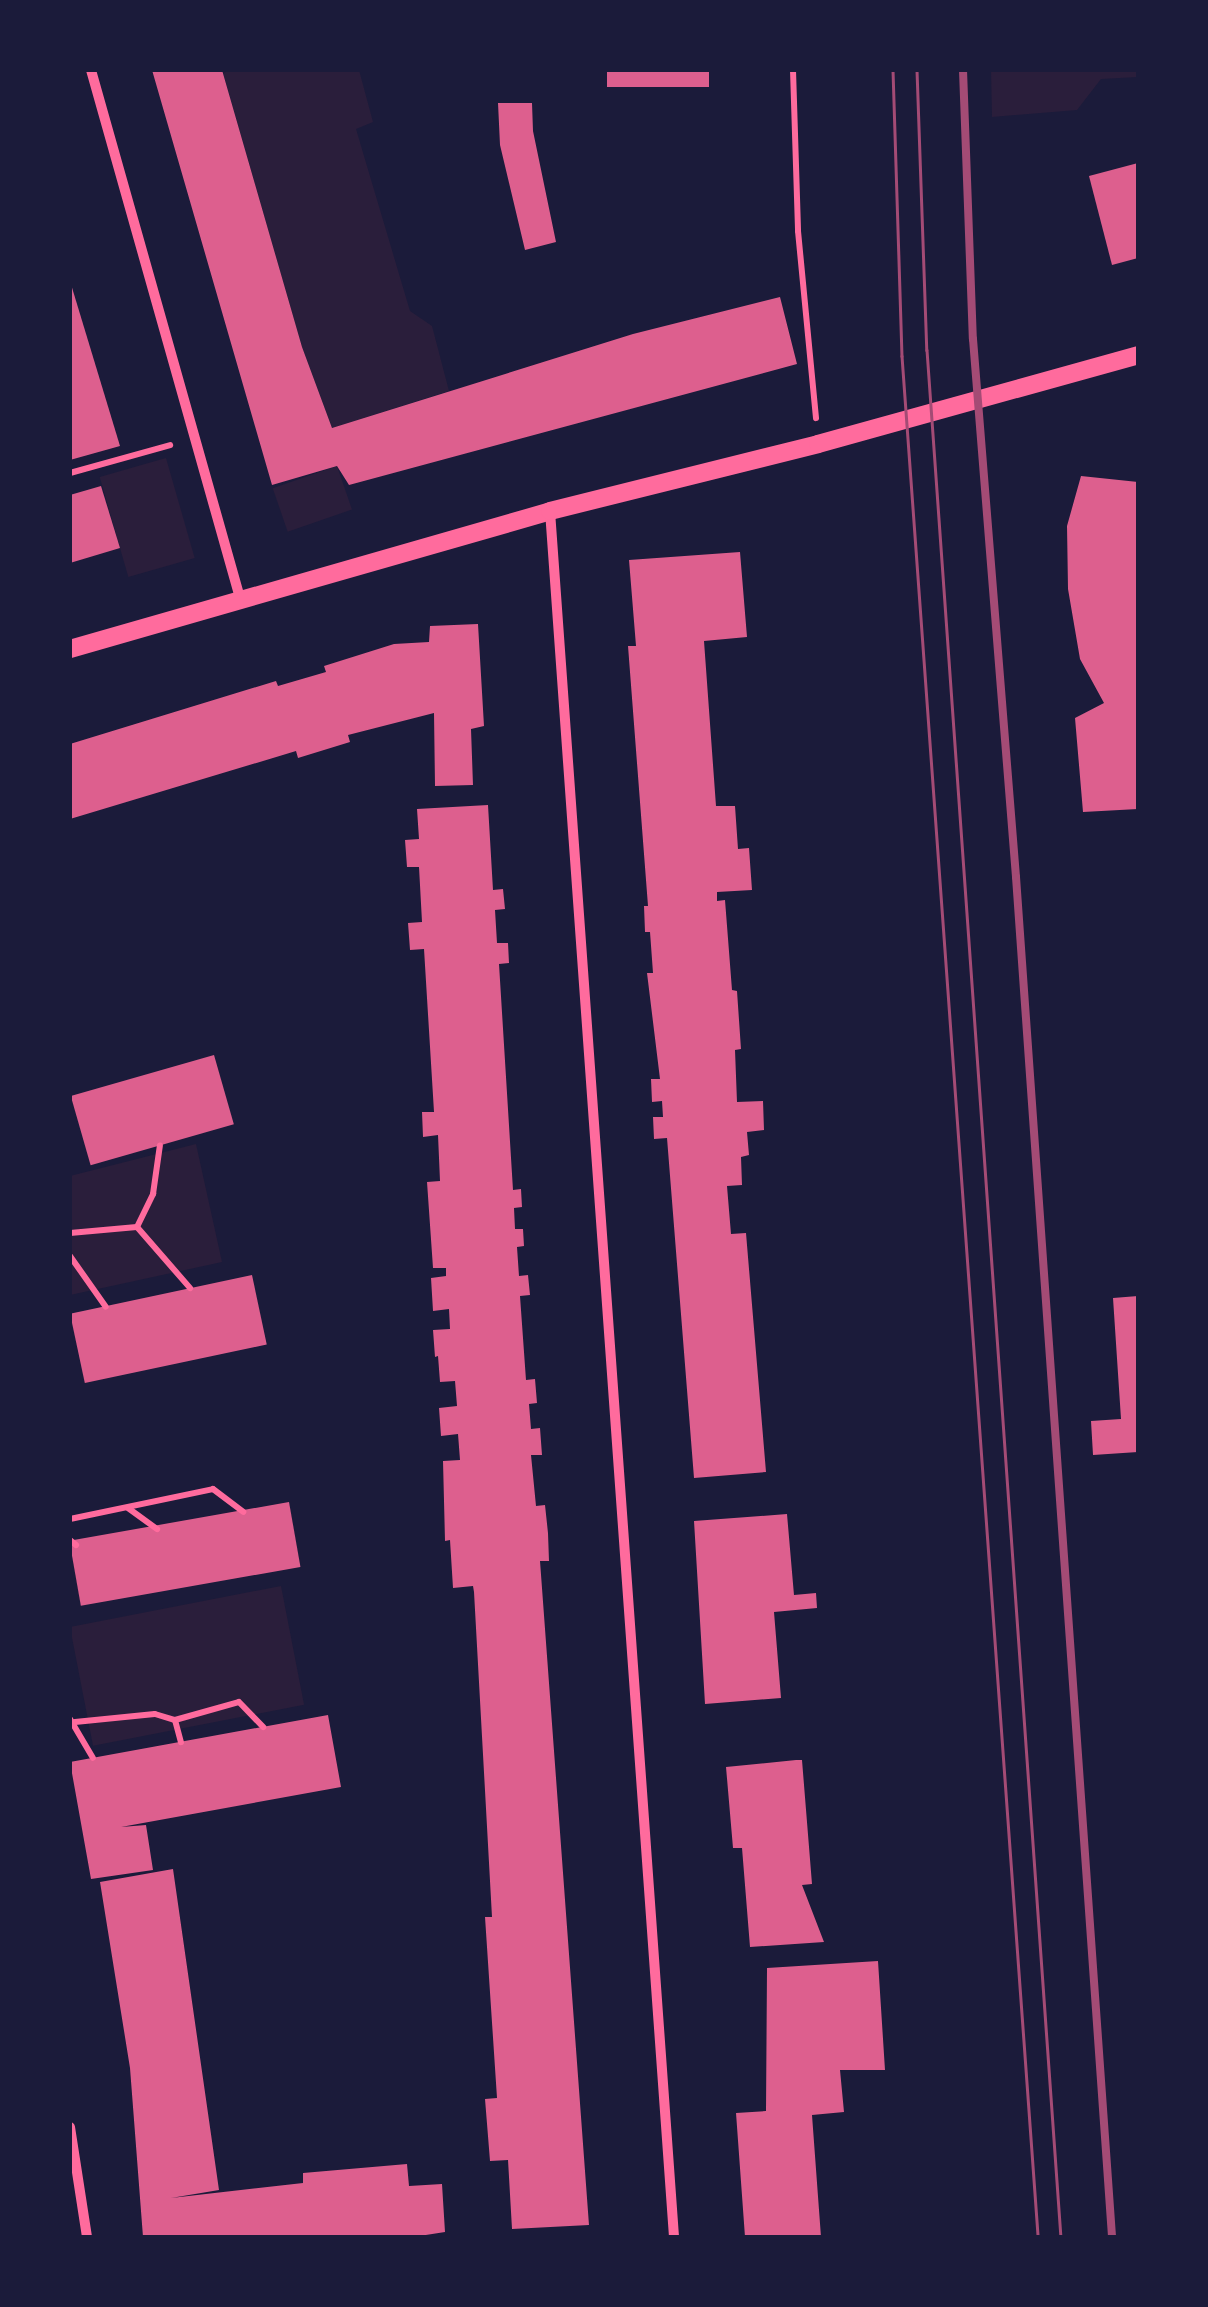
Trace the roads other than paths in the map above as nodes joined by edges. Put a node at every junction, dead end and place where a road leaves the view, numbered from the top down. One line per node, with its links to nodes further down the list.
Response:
1 (92, 70): 4 (street)
2 (1138, 355): 3 (street)
3 (550, 511): 4 (street); 8 (street)
4 (240, 598): 5 (street)
5 (70, 649)
6 (70, 2126): 7 (street)
7 (87, 2237)
8 (674, 2237)

